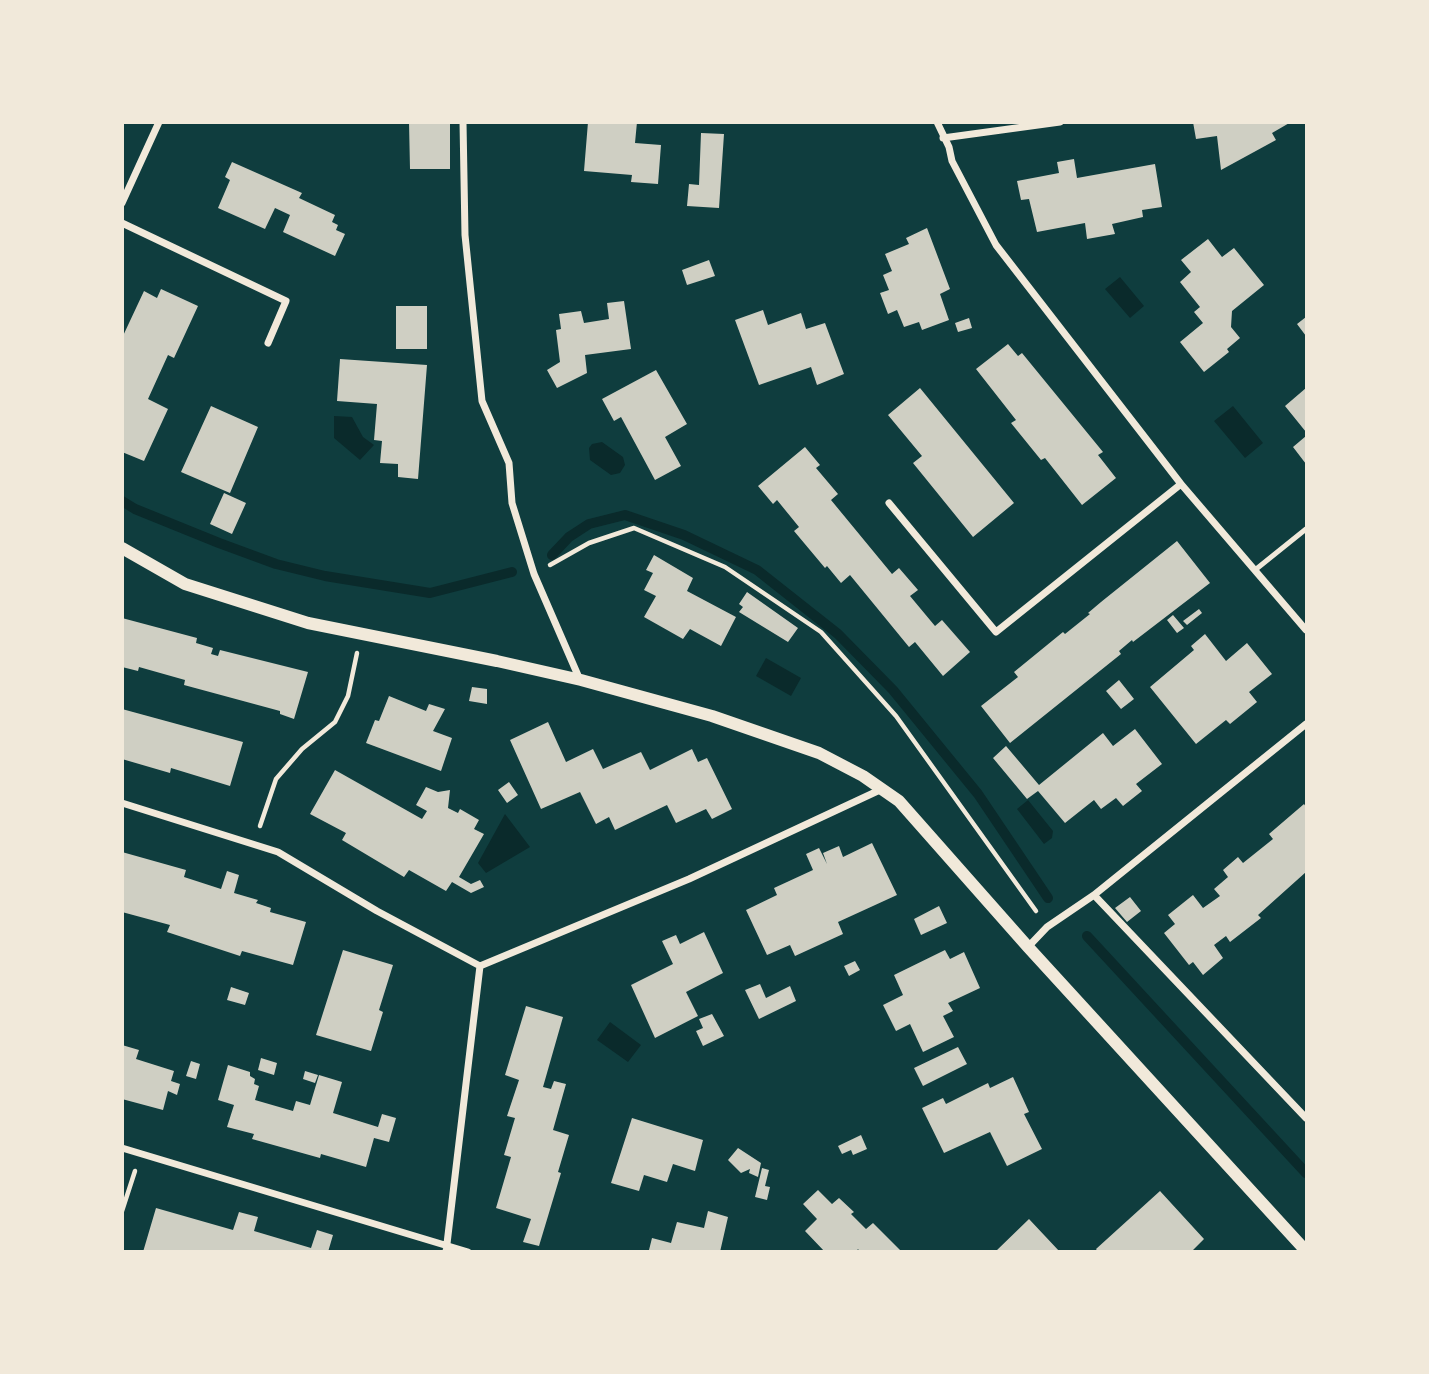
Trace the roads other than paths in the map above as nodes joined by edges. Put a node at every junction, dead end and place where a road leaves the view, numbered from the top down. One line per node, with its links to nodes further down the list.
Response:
1 (159, 122): 6 (street)
2 (463, 122): 15 (street)
3 (937, 122): 5 (street)
4 (1060, 122): 5 (street)
5 (943, 138): 9 (street)
6 (122, 204)
7 (122, 223): 8 (street)
8 (268, 343)
9 (1181, 484): 10 (street); 13 (street)
10 (889, 503)
11 (1307, 529): 13 (lane)
12 (122, 548): 15 (street)
13 (1255, 570): 14 (street)
14 (1307, 629)
15 (581, 680): 17 (street)
16 (1307, 724): 19 (street)
17 (883, 789): 20 (street); 21 (street)
18 (122, 803): 21 (street)
19 (1094, 895): 20 (street); 22 (street)
20 (1028, 947): 26 (street)
21 (480, 966): 24 (street)
22 (1307, 1118)
23 (122, 1148): 24 (street)
24 (446, 1248): 25 (street)
25 (468, 1251)
26 (1307, 1251)

